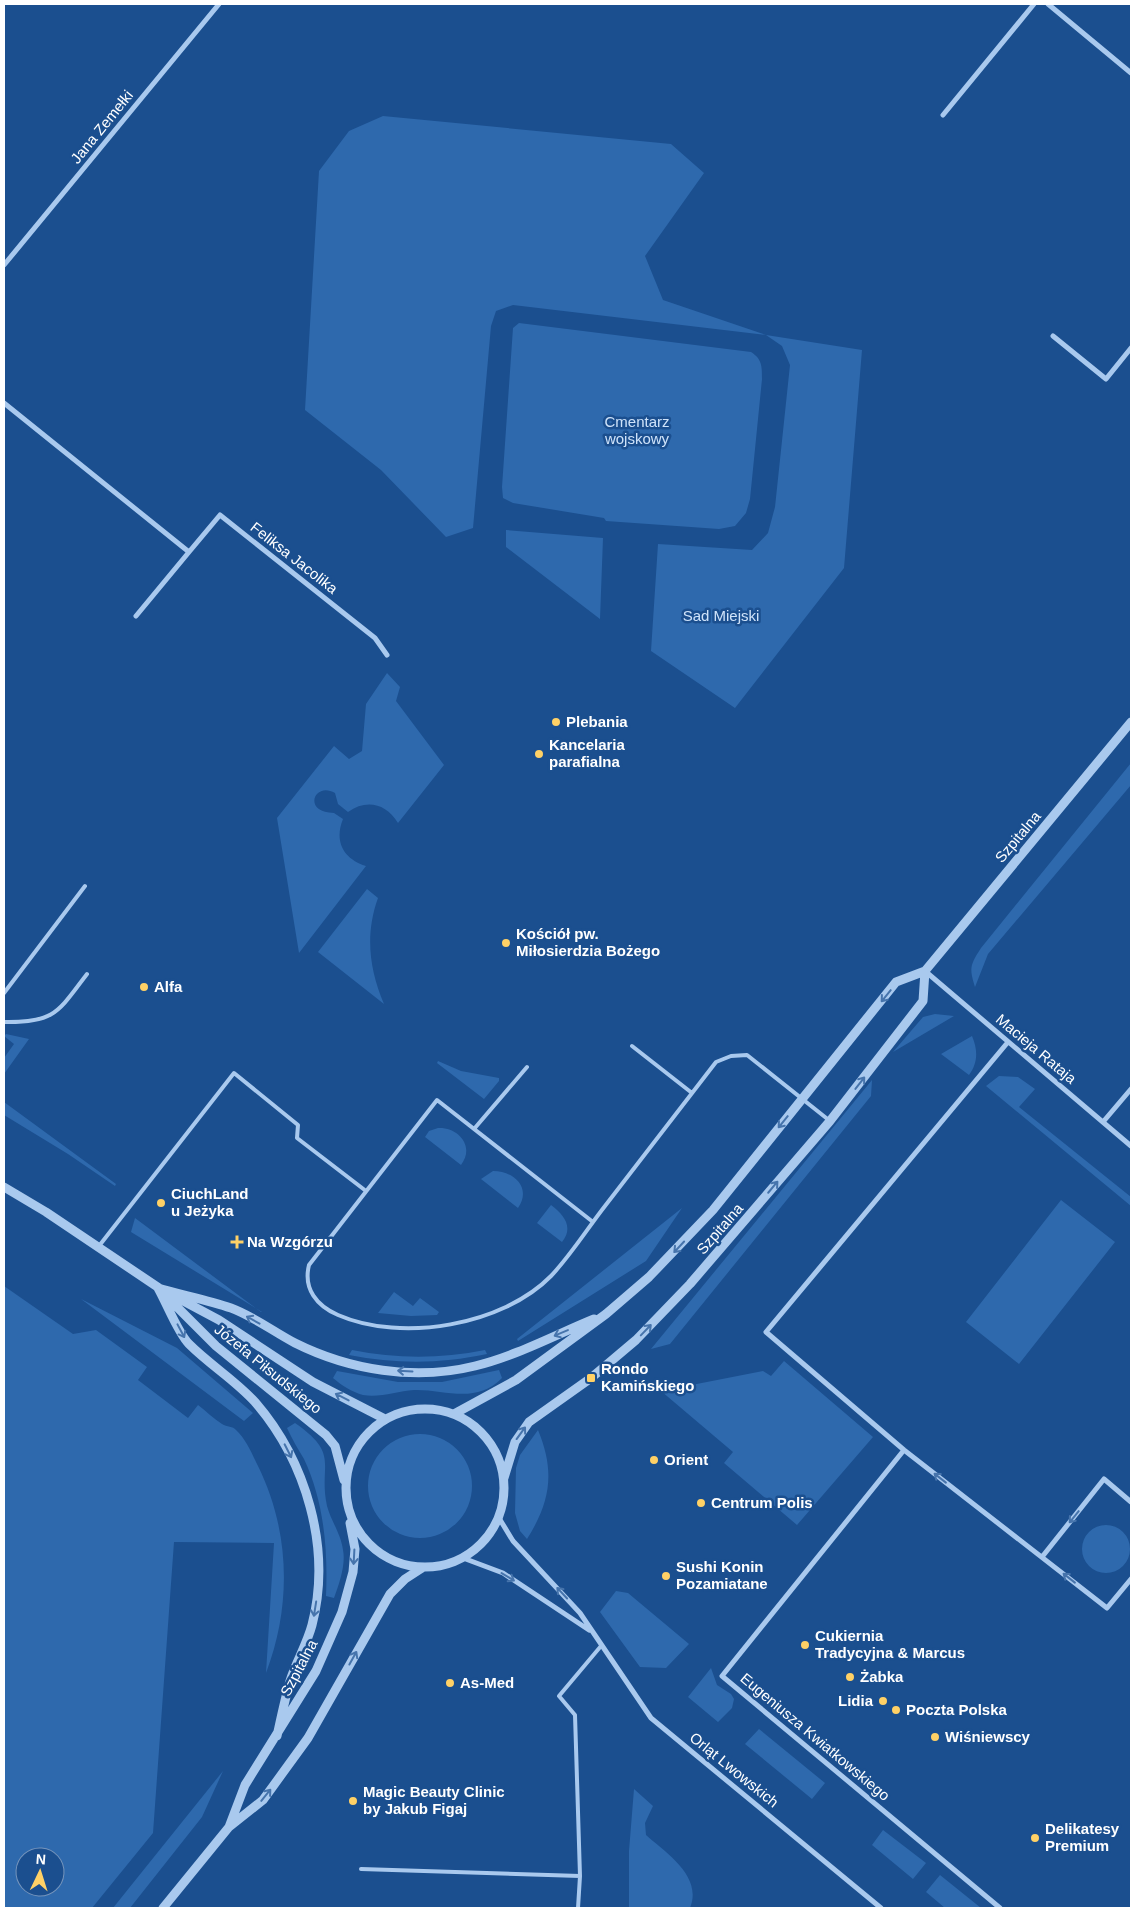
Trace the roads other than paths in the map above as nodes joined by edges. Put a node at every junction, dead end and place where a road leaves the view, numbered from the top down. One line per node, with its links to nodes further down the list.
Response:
1 (218, 4): 6 (street, Jana Zemełki)
2 (1034, 4): 5 (street)
3 (1048, 4): 4 (street)
4 (1131, 73)
5 (943, 115)
6 (4, 265)
7 (1053, 336): 8 (street)
8 (1131, 348)
9 (4, 403): 10 (street)
10 (189, 552): 11 (street, Feliksa Jacolika); 12 (street, Feliksa Jacolika)
11 (136, 616)
12 (387, 655)
13 (1131, 722): 15 (street, Szpitalna)
14 (85, 886): 17 (lane)
15 (926, 971): 19 (street, Macieja Rataja); 24 (street, Szpitalna, one-way to 24); 25 (street, Szpitalna, one-way to 15)
16 (86, 974): 18 (lane)
17 (4, 993)
18 (4, 1022)
19 (1008, 1042): 26 (street, Macieja Rataja); 37 (street)
20 (632, 1046): 23 (lane)
21 (527, 1067): 27 (lane)
22 (1131, 1089): 26 (street)
23 (692, 1093): 24 (lane); 31 (lane)
24 (802, 1099): 25 (lane); 34 (street, Szpitalna, one-way to 34)
25 (830, 1121): 38 (street, Szpitalna, one-way to 25)
26 (1103, 1122): 28 (street, Macieja Rataja)
27 (474, 1129): 30 (lane); 31 (lane)
28 (1131, 1146)
29 (4, 1187): 32 (street, Józefa Piłsudskiego)
30 (366, 1191): 31 (lane); 32 (lane)
31 (593, 1222)
32 (97, 1248): 33 (street, Józefa Piłsudskiego)
33 (158, 1288): 34 (street, one-way to 33); 36 (street, Józefa Piłsudskiego, one-way to 33); 39 (street, Józefa Piłsudskiego); 49 (street, one-way to 49)
34 (606, 1314): 35 (street, Szpitalna)
35 (454, 1414): 36 (street); 38 (street)
36 (385, 1419): 39 (street)
37 (904, 1450): 43 (street, one-way to 37); 56 (street, Eugeniusza Kwiatkowskiego)
38 (504, 1478): 42 (street)
39 (345, 1481): 41 (street)
40 (1131, 1502): 43 (street, one-way to 43)
41 (347, 1509): 45 (street); 49 (street, Szpitalna, one-way to 49)
42 (499, 1518): 44 (street); 47 (street, Orląt Lwowskich, one-way to 42)
43 (1042, 1557): 46 (street, one-way to 43)
44 (463, 1558): 45 (street); 47 (street, Orląt Lwowskich, one-way to 47)
45 (422, 1568): 50 (street, Szpitalna, one-way to 45)
46 (1131, 1579)
47 (592, 1632): 48 (street, Orląt Lwowskich)
48 (601, 1646): 52 (lane); 55 (street, Orląt Lwowskich)
49 (277, 1736): 50 (street, Szpitalna)
50 (229, 1827): 53 (street, Szpitalna)
51 (361, 1869): 52 (lane)
52 (580, 1876): 54 (lane)
53 (163, 1908)
54 (578, 1908)
55 (881, 1908)
56 (1000, 1908)

